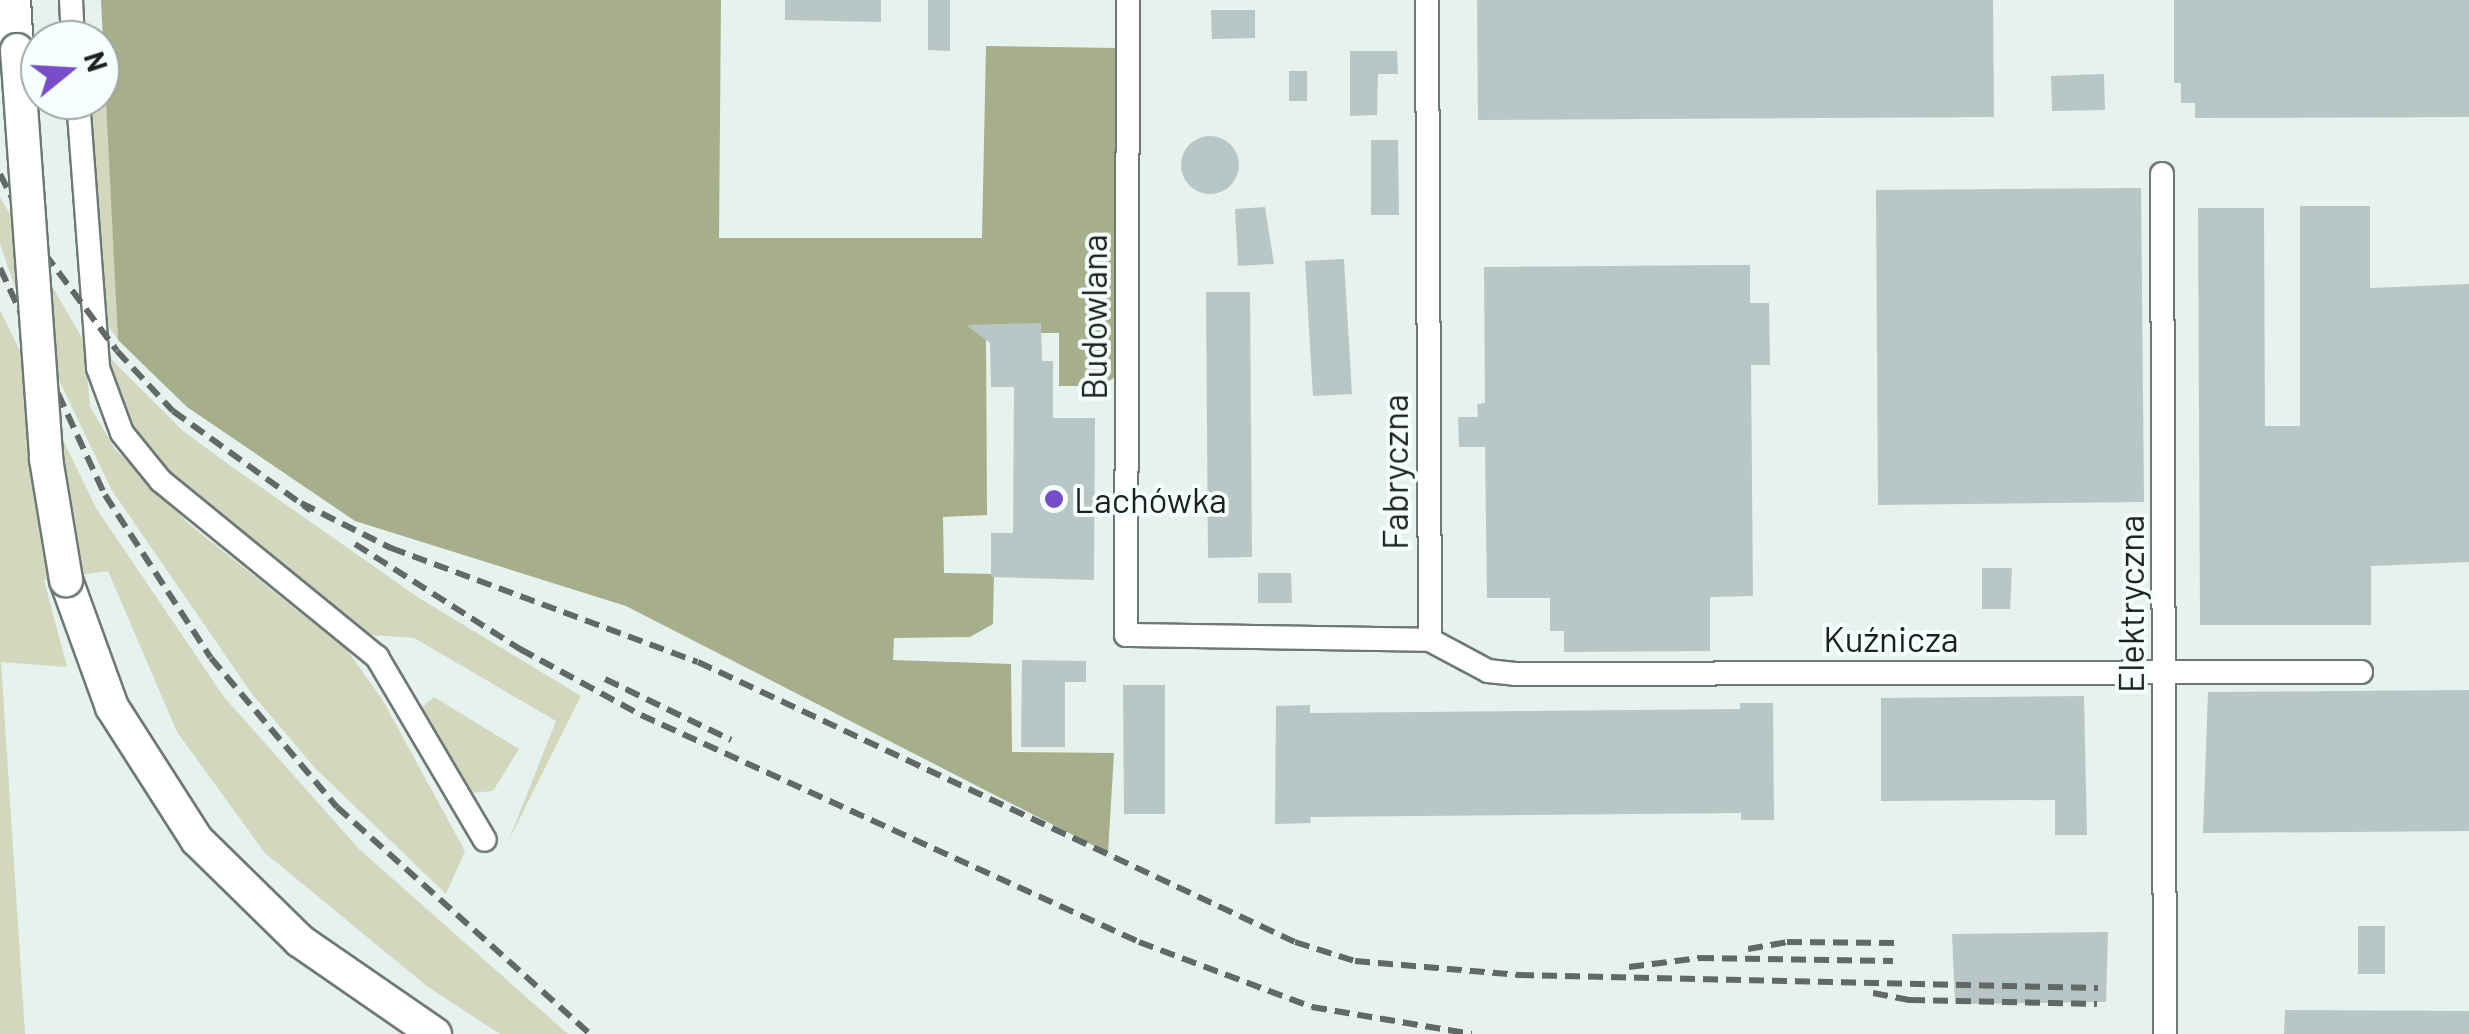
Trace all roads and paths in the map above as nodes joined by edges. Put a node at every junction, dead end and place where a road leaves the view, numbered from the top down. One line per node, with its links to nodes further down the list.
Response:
1 (14, 0): 10 (main road, bridge)
2 (1128, 0): 6 (street, Budowlana)
3 (1428, 0): 6 (street, Fabryczna)
4 (79, 120): 9 (street)
5 (2162, 174): 7 (street, Elektryczna)
6 (1430, 640): 7 (street, Kuźnicza)
7 (2165, 672): 8 (street, Kuźnicza); 11 (street, Elektryczna)
8 (2361, 672)
9 (485, 840)
10 (435, 1034)
11 (2166, 1034)

